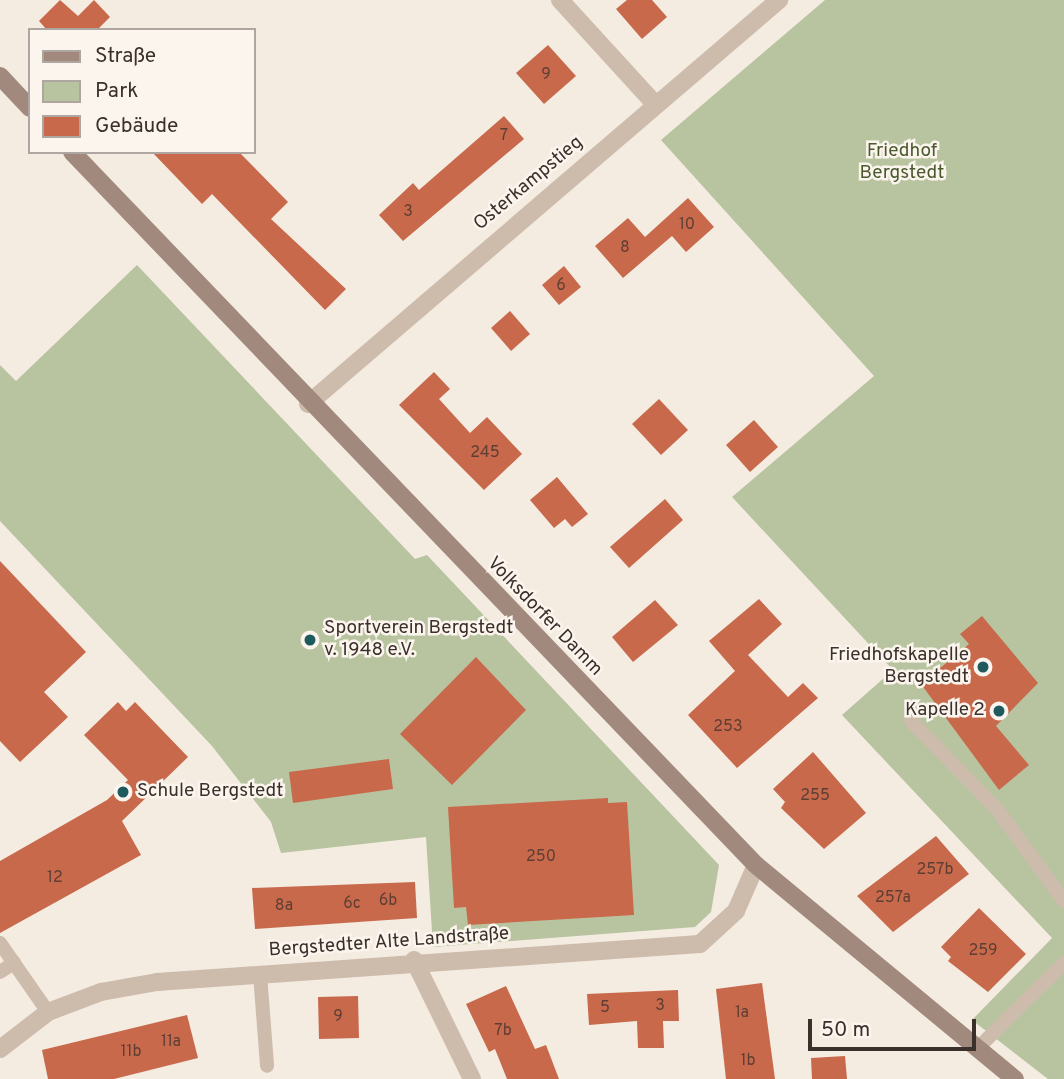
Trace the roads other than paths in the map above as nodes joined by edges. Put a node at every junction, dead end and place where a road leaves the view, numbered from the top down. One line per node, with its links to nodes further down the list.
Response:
1 (560, 0): 4 (street)
2 (779, 0): 4 (street, Osterkampstieg)
3 (0, 76): 5 (main road)
4 (655, 104): 7 (street, Osterkampstieg)
5 (28, 106)
6 (74, 154): 7 (main road, Volksdorfer Damm)
7 (308, 404): 9 (main road, Volksdorfer Damm)
8 (911, 721): 10 (lane)
9 (757, 865): 12 (street, Bergstedter Alte Landstraße); 18 (main road, Volksdorfer Damm)
10 (1064, 901)
11 (0, 943): 13 (lane)
12 (414, 960): 16 (street, Bergstedter Alte Landstraße); 21 (street)
13 (14, 963): 15 (lane); 17 (lane)
14 (1064, 963): 18 (lane)
15 (0, 972)
16 (260, 974): 17 (street, Bergstedter Alte Landstraße); 20 (lane)
17 (48, 1012): 19 (street, Bergstedter Alte Landstraße)
18 (978, 1048): 22 (main road, Volksdorfer Damm)
19 (0, 1049)
20 (267, 1066)
21 (472, 1079)
22 (1015, 1079)

